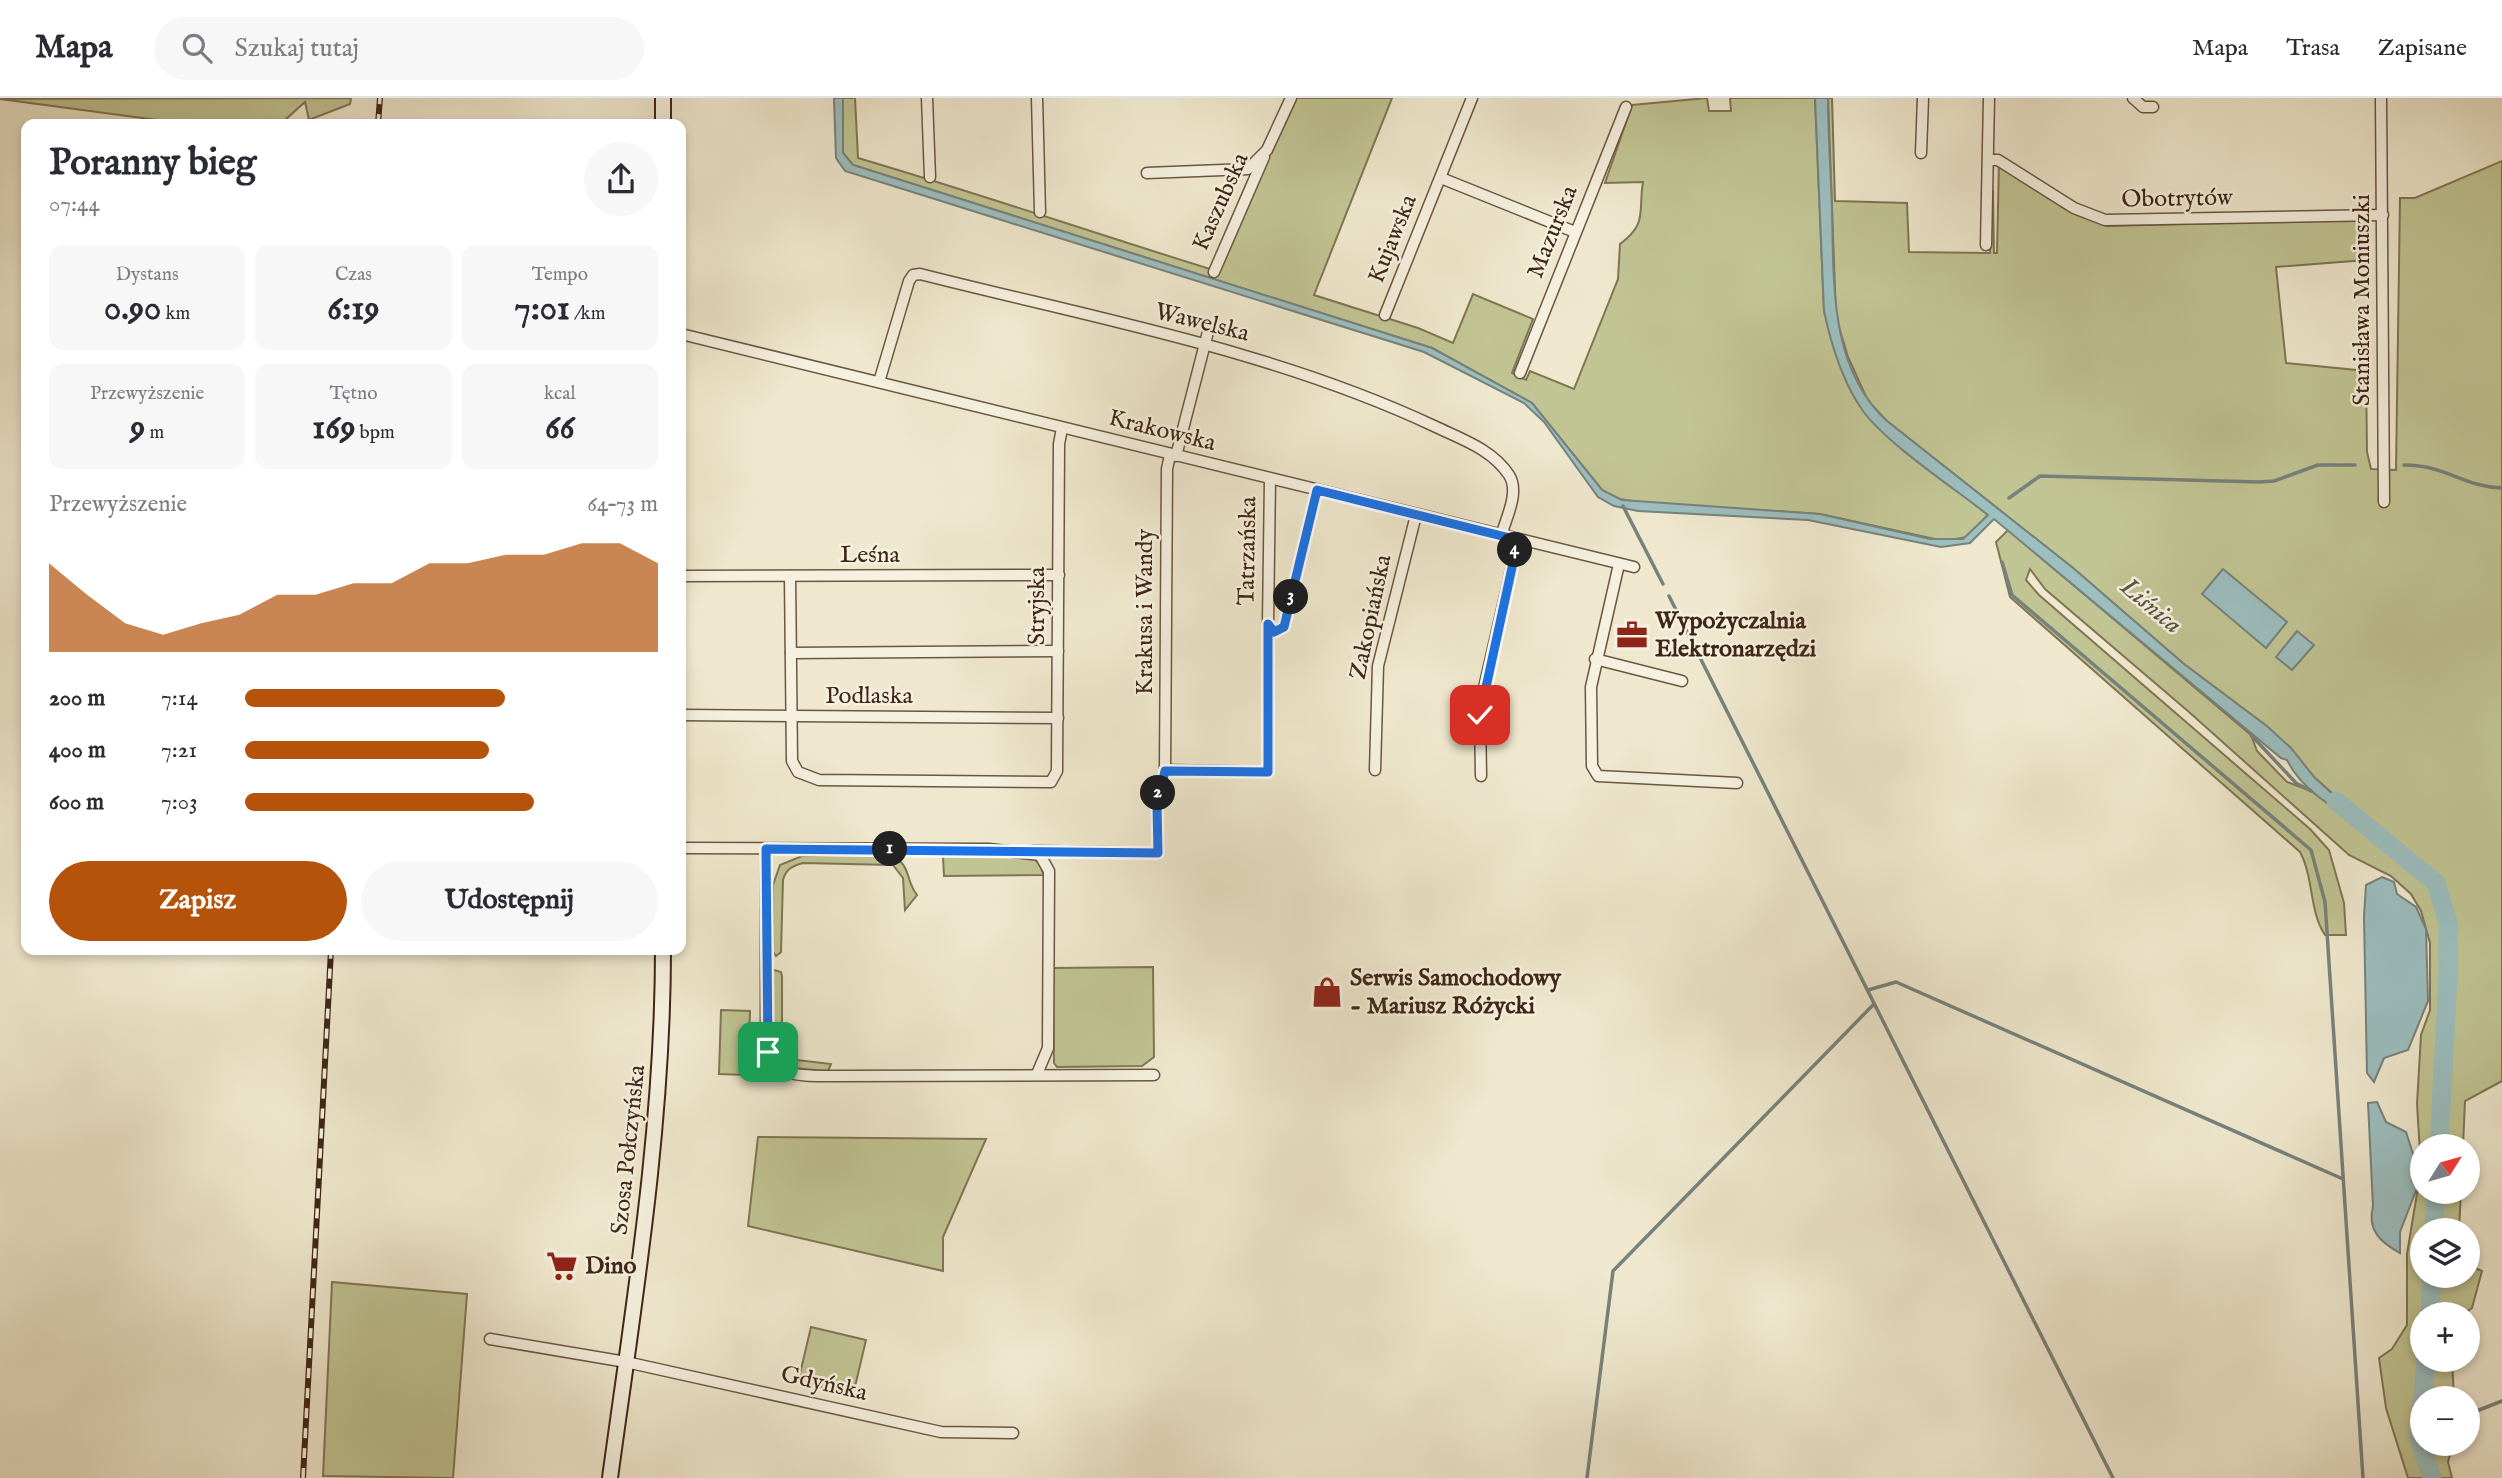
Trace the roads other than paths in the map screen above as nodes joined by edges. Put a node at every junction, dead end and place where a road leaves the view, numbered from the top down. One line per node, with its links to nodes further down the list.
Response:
1 (663, 98): 12 (main road)
2 (927, 98): 17 (street)
3 (1037, 98): 19 (street)
4 (1291, 98): 13 (street, Kaszubska)
5 (1472, 98): 18 (street, Kujawska)
6 (1923, 98): 14 (street)
7 (1989, 98): 15 (street)
8 (2133, 98): 11 (street)
9 (2381, 98): 20 (street, Stanisława Moniuszki)
10 (1626, 107): 21 (street, Mazurska)
11 (2153, 107)
12 (663, 119)
13 (1267, 150): 16 (street, Kaszubska); 23 (street, Kaszubska)
14 (1921, 153)
15 (1989, 160): 20 (street, Obotrytów); 22 (street)
16 (1147, 173)
17 (930, 177)
18 (1441, 178): 21 (street, Kujawska); 24 (street, Kujawska)
19 (1040, 212)
20 (2383, 215): 34 (street, Stanisława Moniuszki)
21 (1575, 232): 28 (street, Mazurska)
22 (1986, 245)
23 (1214, 272)
24 (1385, 316)
25 (1209, 328): 27 (street, Krakusa i Wandy)
26 (686, 335): 29 (street, Krakowska)
27 (1204, 346): 29 (street, Wawelska); 31 (street, Krakusa i Wandy); 36 (street, Wawelska)
28 (1520, 373)
29 (880, 382): 30 (street, Krakowska)
30 (1062, 428): 31 (street, Krakowska); 40 (street, Stryjska)
31 (1173, 455): 32 (street, Krakowska); 52 (street, Krakusa i Wandy)
32 (1269, 479): 33 (street, Krakowska); 43 (street, Tatrzańska)
33 (1317, 490): 35 (street, Krakowska); 43 (street, Tatrzańska)
34 (2384, 502)
35 (1416, 515): 36 (street, Krakowska); 51 (street, Zakopiańska)
36 (1501, 536): 37 (street, Krakowska)
37 (1518, 540): 38 (street, Krakowska); 53 (street)
38 (1619, 564): 39 (street, Krakowska); 46 (street)
39 (1634, 567)
40 (1059, 575): 42 (street, Leśna); 44 (street, Stryjska)
41 (686, 576): 42 (street, Leśna)
42 (790, 576): 45 (street)
43 (1268, 624): 52 (street, Tatrzańska)
44 (1058, 651): 45 (street); 50 (street, Stryjska)
45 (791, 653): 49 (street)
46 (1595, 659): 47 (street); 54 (street)
47 (1682, 681)
48 (686, 715): 49 (street, Podlaska)
49 (791, 716): 50 (street, Podlaska); 50 (street, Stryjska)
50 (1058, 718)
51 (1375, 770)
52 (1165, 771): 57 (street, Krakusa i Wandy)
53 (1481, 776)
54 (1737, 783)
55 (686, 848): 56 (street)
56 (766, 849): 57 (street); 59 (street)
57 (1030, 851): 59 (street)
58 (663, 955): 62 (main road, Szosa Połczyńska)
59 (1037, 1074): 60 (street)
60 (1154, 1075)
61 (490, 1339): 62 (street, Gdyńska)
62 (626, 1362): 63 (street, Gdyńska); 64 (main road, Szosa Połczyńska)
63 (1013, 1433)
64 (610, 1478)

